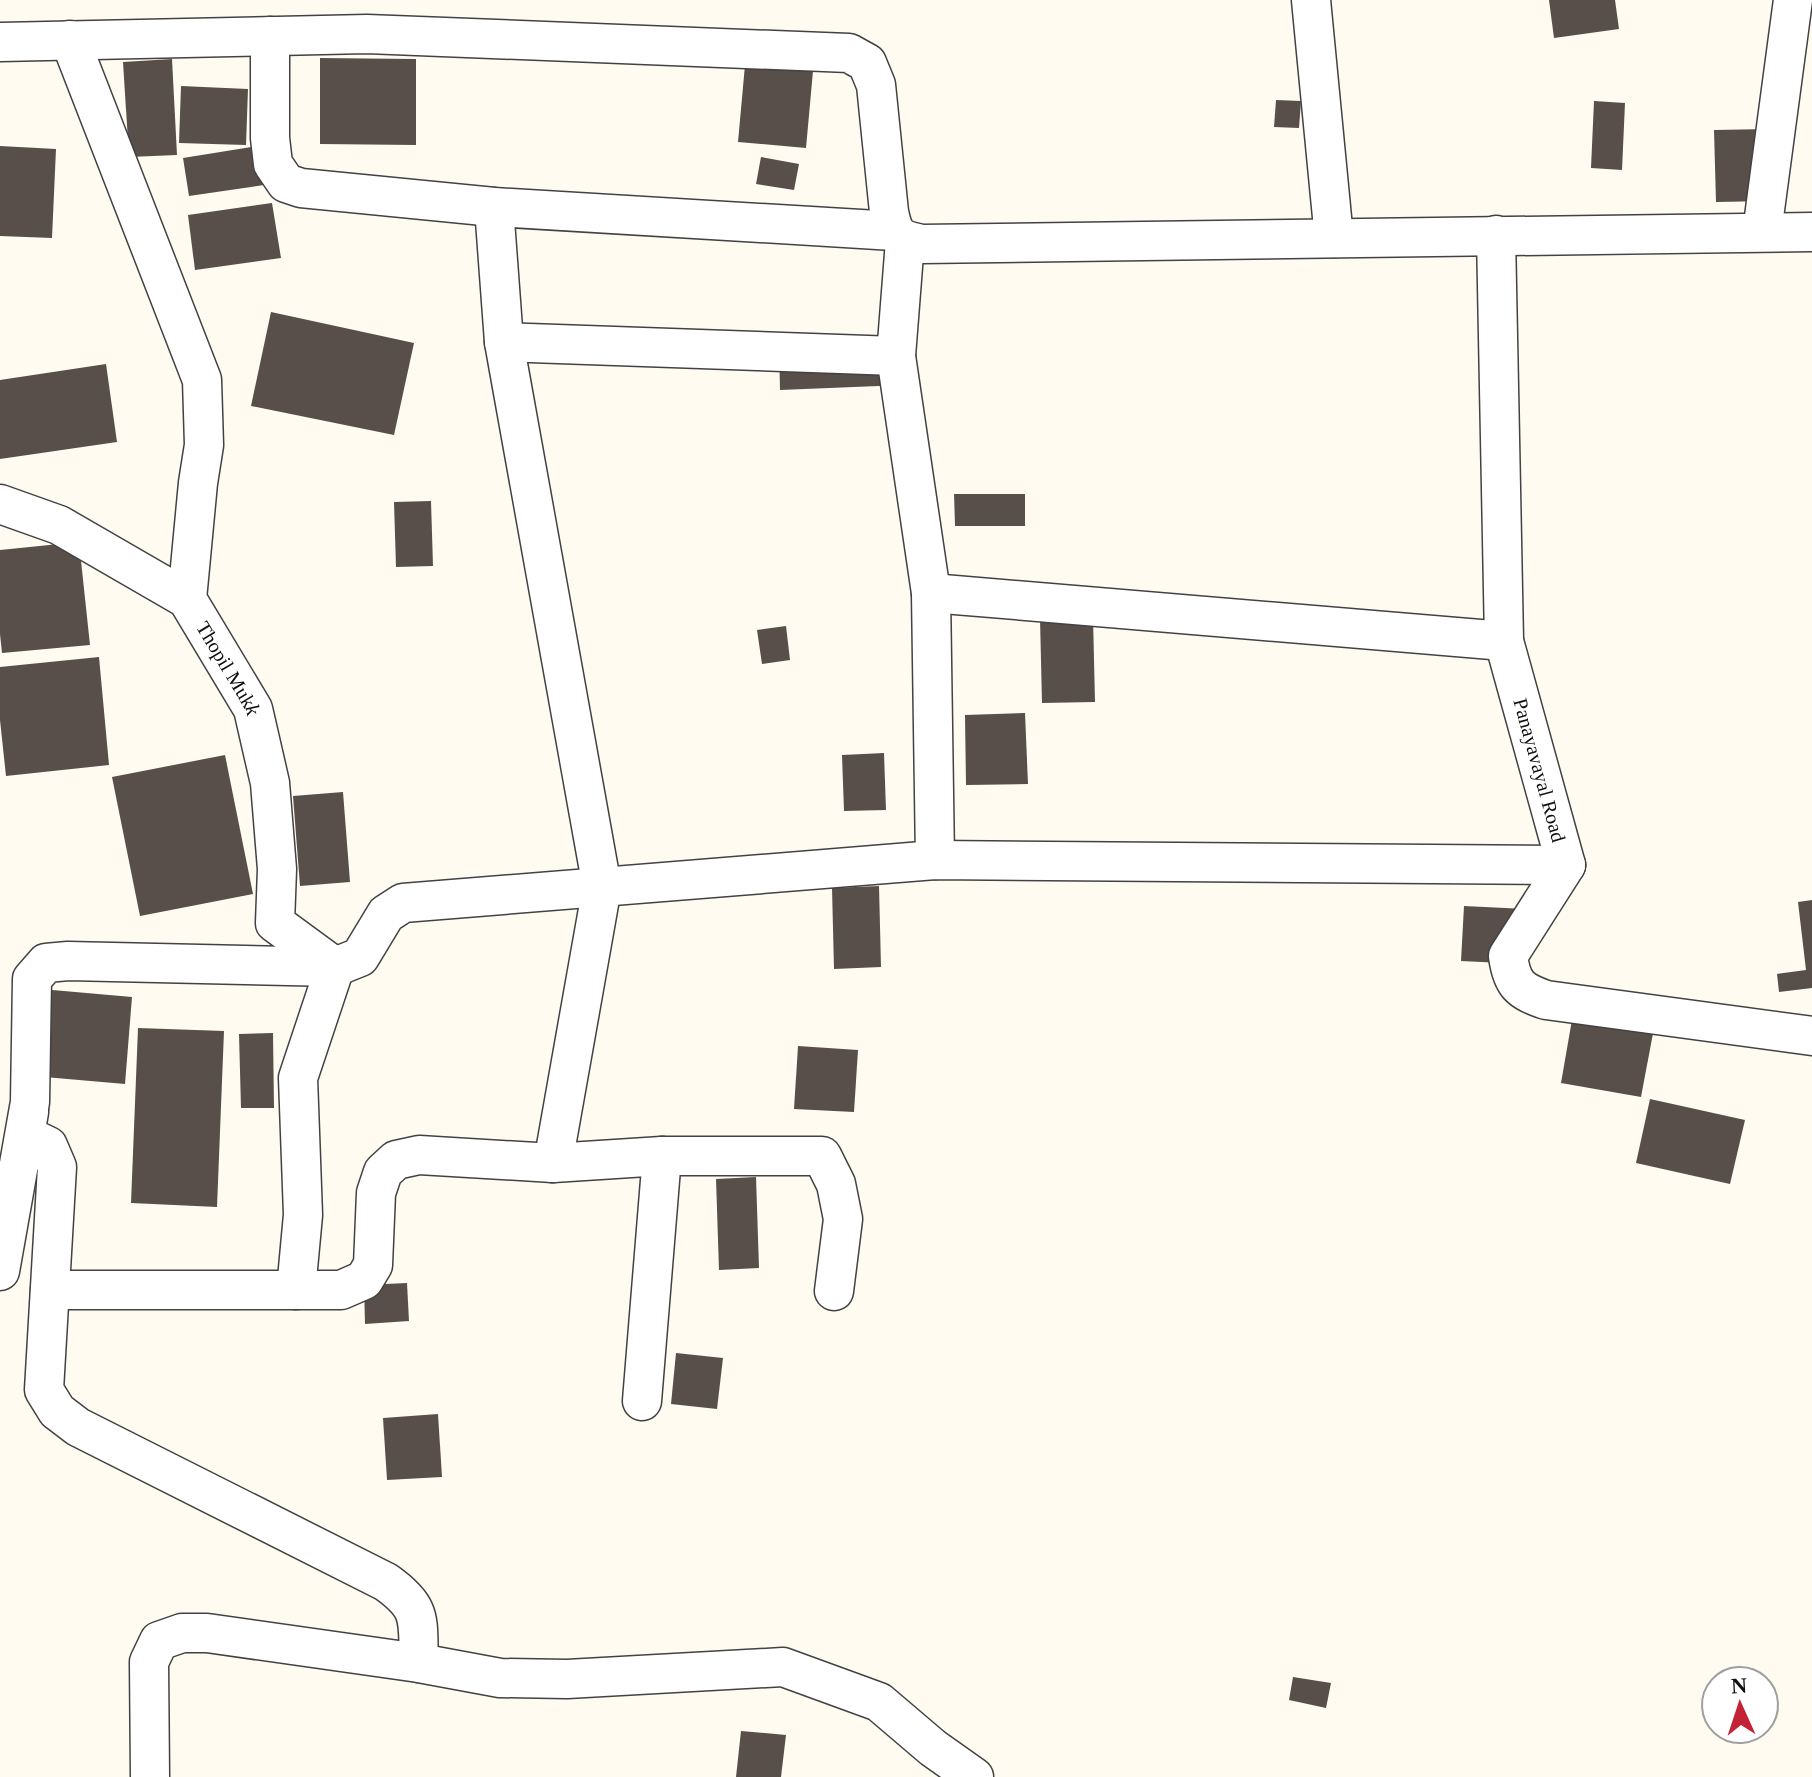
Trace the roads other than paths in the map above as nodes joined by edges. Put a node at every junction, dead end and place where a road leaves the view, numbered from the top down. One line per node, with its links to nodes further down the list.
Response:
1 (1311, 0): 11 (street)
2 (1793, 0): 7 (street)
3 (270, 36): 4 (street); 6 (street); 10 (street)
4 (70, 40): 5 (street); 16 (street, Thopil Mukk)
5 (0, 42)
6 (494, 207): 10 (street); 12 (street)
7 (1762, 232): 8 (street); 9 (street)
8 (1812, 232)
9 (1496, 235): 11 (street); 17 (street, Panayavayal Road)
10 (899, 236): 11 (street); 13 (street)
11 (1334, 238)
12 (504, 342): 13 (street); 20 (street)
13 (896, 356): 15 (street)
14 (0, 504): 16 (street)
15 (931, 593): 17 (street); 18 (street)
16 (187, 599): 21 (street, Thopil Mukk)
17 (1504, 641): 19 (street, Panayavayal Road)
18 (935, 860): 19 (street); 20 (street)
19 (1566, 865): 22 (street, Panayavayal Road)
20 (602, 887): 21 (street); 25 (street)
21 (335, 967): 23 (street); 28 (street)
22 (1812, 1036)
23 (30, 1102): 26 (street); 27 (street)
24 (662, 1156): 25 (street); 29 (street); 30 (street)
25 (553, 1163): 28 (street)
26 (0, 1271)
27 (50, 1290): 28 (street); 31 (street)
28 (296, 1290)
29 (834, 1291)
30 (642, 1401)
31 (419, 1663): 32 (street); 33 (street)
32 (150, 1777)
33 (974, 1777)

